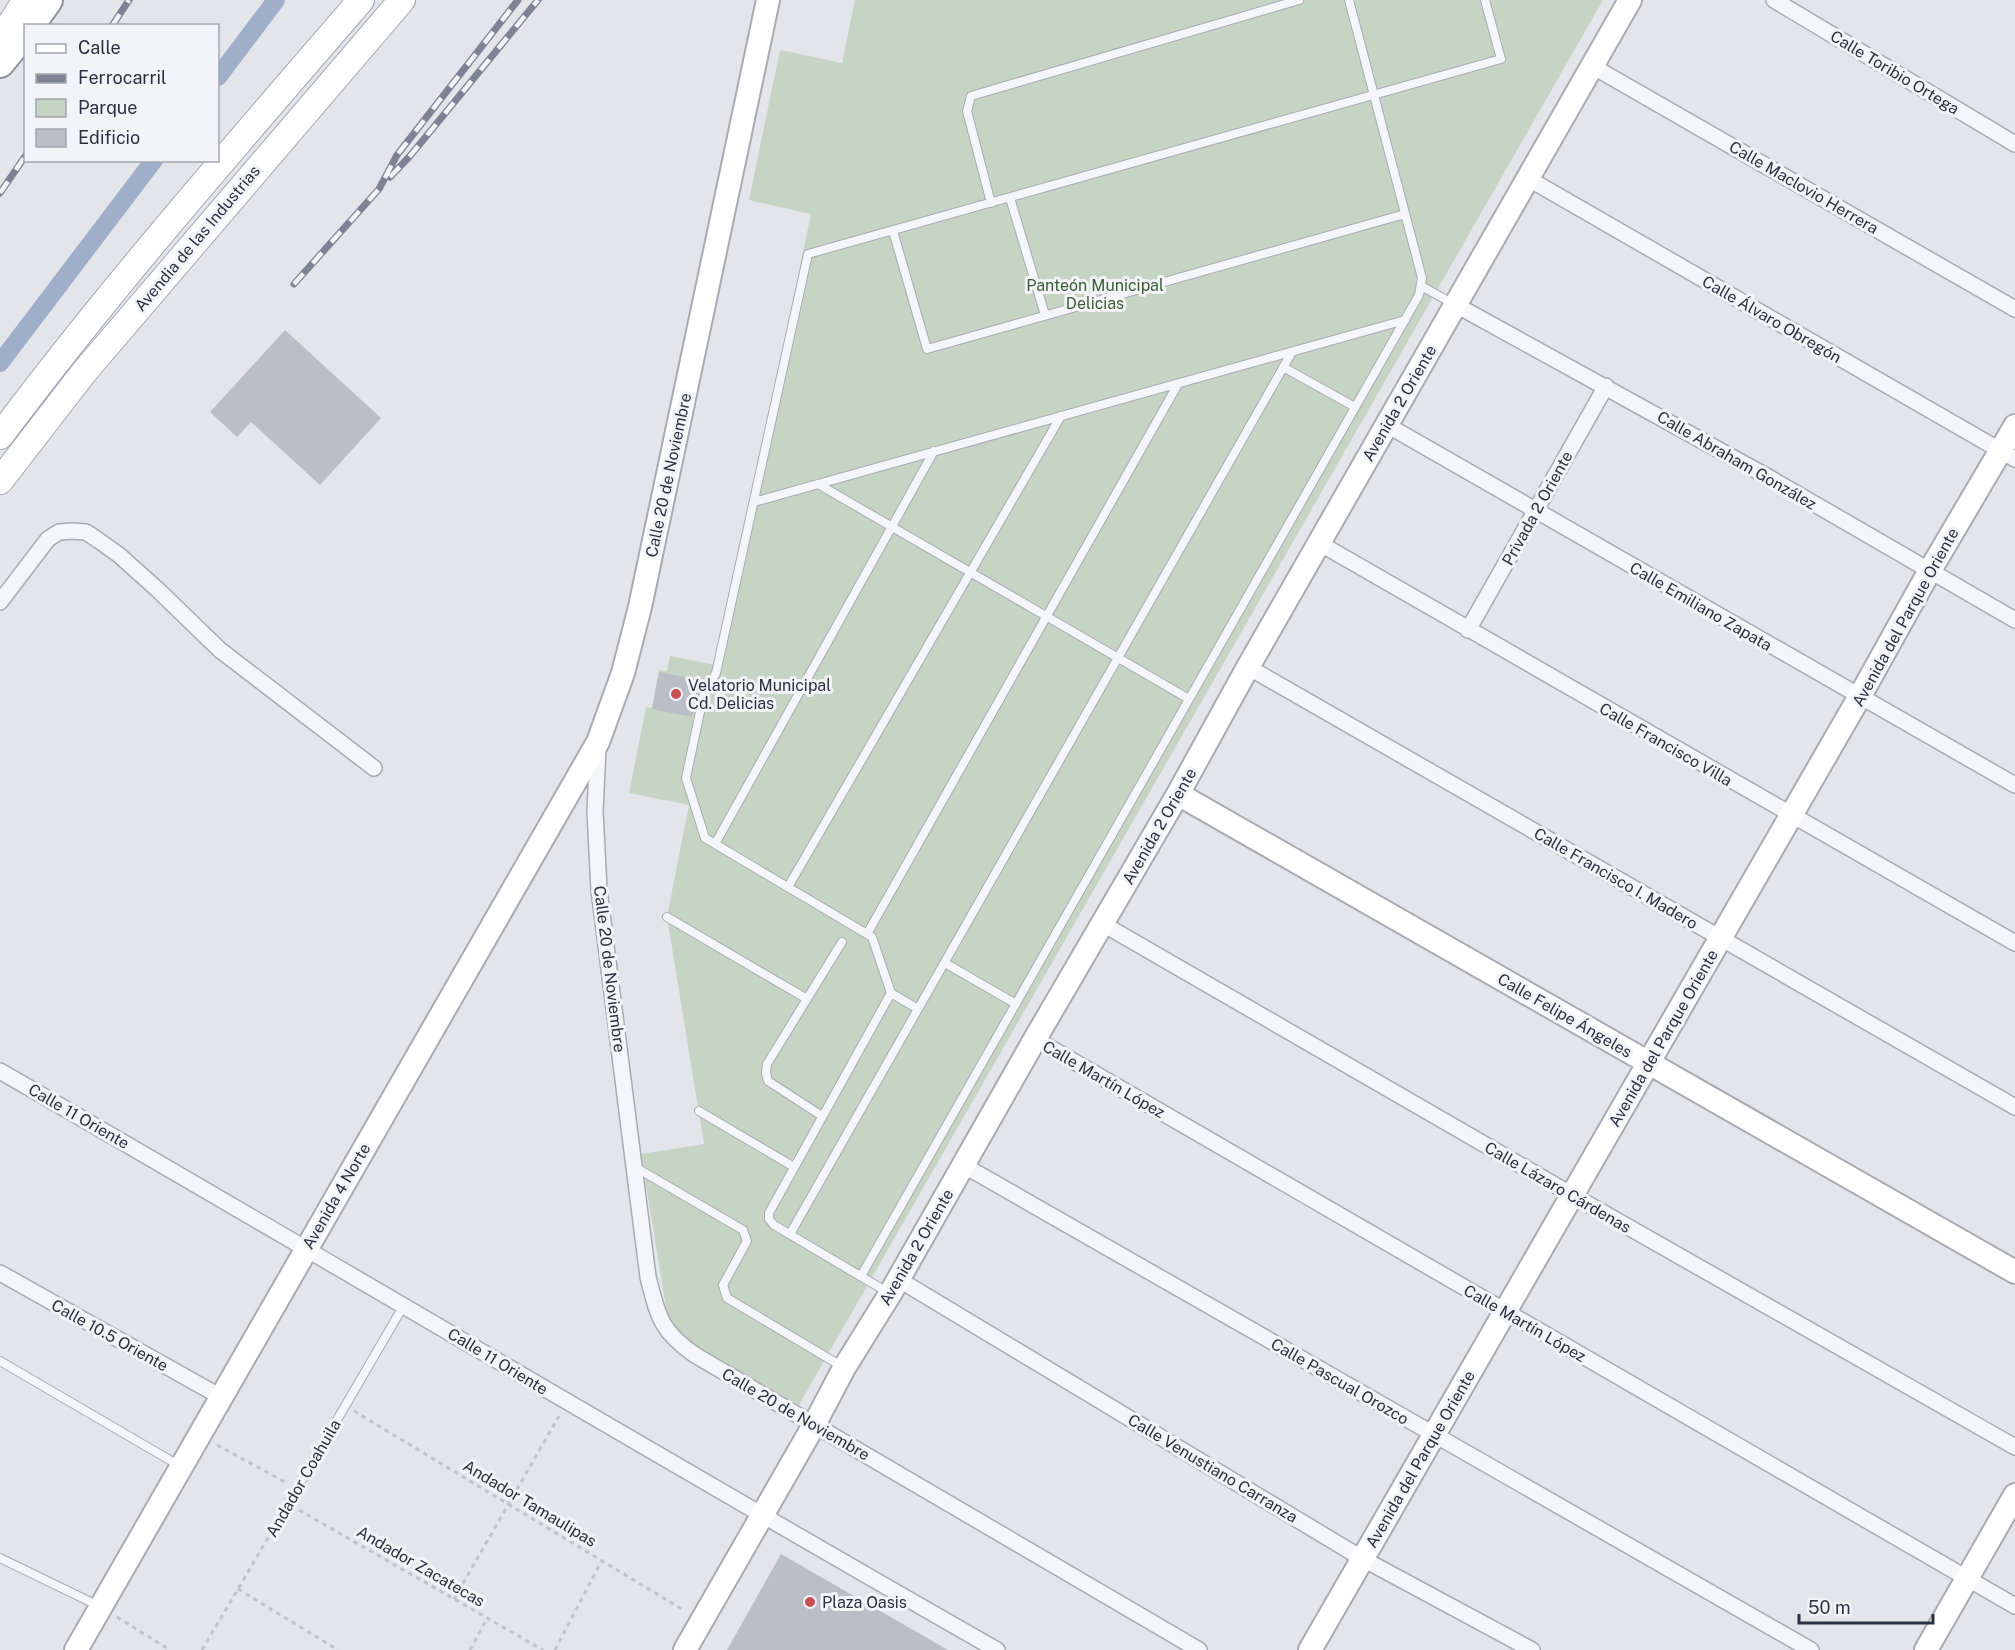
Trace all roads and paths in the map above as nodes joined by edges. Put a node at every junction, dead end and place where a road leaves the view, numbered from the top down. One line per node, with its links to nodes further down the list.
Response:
1 (26, 0): 13 (main road)
2 (48, 0): 11 (highway)
3 (361, 0): 36 (main road, Avendia de las Industrias)
4 (402, 0): 39 (main road, Avendia de las Industrias)
5 (768, 0): 55 (street, Calle 20 de Noviembre)
6 (1299, 0): 20 (lane)
7 (1349, 0): 16 (lane)
8 (1485, 0): 16 (lane)
9 (1630, 0): 15 (street, Avenida 2 Oriente)
10 (1774, 0): 17 (street, Calle Toribio Ortega)
11 (31, 24)
12 (24, 33): 14 (highway)
13 (0, 40)
14 (0, 63)
15 (1592, 66): 18 (street, Avenida 2 Oriente); 25 (street, Calle Maclovio Herrera)
16 (1374, 95): 19 (lane); 21 (lane)
17 (2015, 144)
18 (1529, 179): 24 (street, Avenida 2 Oriente); 38 (street, Calle Álvaro Obregón)
19 (1010, 198): 20 (lane); 26 (lane)
20 (991, 203): 22 (lane)
21 (1405, 214): 23 (lane); 26 (lane)
22 (893, 231): 26 (lane); 41 (lane)
23 (1421, 286): 24 (lane); 27 (lane)
24 (1456, 305): 31 (street, Calle Abraham González); 34 (street, Avenida 2 Oriente)
25 (2015, 309)
26 (1045, 315)
27 (1405, 320): 28 (lane); 32 (lane)
28 (1292, 352): 29 (lane); 30 (lane)
29 (1283, 367): 32 (lane); 51 (lane)
30 (1178, 384): 33 (lane); 48 (lane)
31 (1606, 386): 42 (street, Privada 2 Oriente); 45 (street, Calle Abraham González)
32 (1355, 406): 54 (lane)
33 (1061, 416): 37 (lane); 46 (lane)
34 (1387, 425): 42 (street, Calle Emiliano Zapata); 44 (street, Avenida 2 Oriente)
35 (2015, 426): 38 (street, Avenida del Parque Oriente)
36 (0, 436)
37 (934, 451): 40 (lane); 43 (lane)
38 (2008, 455): 45 (street, Avenida del Parque Oriente)
39 (0, 481)
40 (818, 484): 41 (lane); 43 (lane)
41 (754, 501): 60 (lane)
42 (1536, 512): 50 (street, Privada 2 Oriente); 53 (street, Calle Emiliano Zapata)
43 (892, 527): 46 (lane); 60 (lane)
44 (1319, 543): 50 (street, Calle Francisco Villa); 52 (street, Avenida 2 Oriente)
45 (1929, 572): 49 (street, Calle Abraham González); 53 (street, Avenida del Parque Oriente)
46 (971, 573): 48 (lane); 61 (lane)
47 (0, 602): 56 (street)
48 (1046, 616): 51 (lane); 64 (lane)
49 (2015, 620)
50 (1468, 630): 59 (street, Calle Francisco Villa)
51 (1118, 658): 54 (lane); 68 (lane)
52 (1248, 667): 58 (street, Avenida 2 Oriente); 65 (street, Calle Francisco I. Madero)
53 (1860, 696): 57 (street, Calle Emiliano Zapata); 59 (street, Avenida del Parque Oriente)
54 (1189, 699): 71 (lane)
55 (598, 742): 80 (street, Calle 20 de Noviembre); 84 (street, Avenida 4 Norte)
56 (374, 768)
57 (2015, 785)
58 (1178, 794): 63 (street, Avenida 2 Oriente); 74 (street, Calle Felipe Ángeles)
59 (1792, 816): 65 (street, Avenida del Parque Oriente); 67 (street, Calle Francisco Villa)
60 (715, 844): 61 (lane)
61 (788, 887): 64 (lane)
62 (667, 917): 70 (lane)
63 (1103, 924): 73 (street, Avenida 2 Oriente); 82 (street, Calle Lázaro Cárdenas)
64 (867, 934): 69 (lane)
65 (1721, 938): 74 (street, Avenida del Parque Oriente); 76 (street, Calle Francisco I. Madero)
66 (842, 942): 70 (lane)
67 (2015, 943)
68 (945, 963): 71 (lane); 72 (lane)
69 (891, 993): 72 (lane); 78 (lane)
70 (807, 999): 78 (lane)
71 (1016, 1004): 87 (lane)
72 (918, 1010): 83 (lane)
73 (1035, 1040): 79 (street, Avenida 2 Oriente); 90 (street, Calle Martín López)
74 (1650, 1063): 82 (street, Avenida del Parque Oriente); 85 (street, Calle Felipe Ángeles)
75 (0, 1071): 84 (street, Calle 11 Oriente)
76 (2015, 1107)
77 (699, 1111): 81 (lane)
78 (822, 1116): 81 (lane)
79 (963, 1165): 88 (street, Avenida 2 Oriente); 98 (street, Calle Pascual Orozco)
80 (635, 1167): 92 (lane); 96 (street, Calle 20 de Noviembre)
81 (794, 1167): 83 (lane)
82 (1572, 1195): 90 (street, Avenida del Parque Oriente); 99 (street, Calle Lázaro Cárdenas)
83 (790, 1234): 87 (lane)
84 (306, 1248): 89 (street, Calle 11 Oriente); 93 (street, Avenida 4 Norte)
85 (2015, 1272)
86 (0, 1273): 93 (street, Calle 10.5 Oriente)
87 (861, 1276): 88 (lane)
88 (894, 1287): 92 (street, Avenida 2 Oriente); 107 (street, Calle Venustiano Carranza)
89 (404, 1305): 94 (street, Calle 11 Oriente); 95 (lane, Andador Coahuila)
90 (1506, 1312): 98 (street, Avenida del Parque Oriente); 109 (street, Calle Martín López)
91 (0, 1361): 100 (lane)
92 (844, 1368): 96 (street, Avenida 2 Oriente)
93 (221, 1397): 97 (street, Avenida 4 Norte)
94 (567, 1401): 104 (path); 105 (street, Calle 11 Oriente)
95 (345, 1406): 101 (lane, Andador Coahuila); 104 (path, Andador Tamaulipas)
96 (814, 1425): 105 (street, Avenida 2 Oriente); 125 (street, Calle 20 de Noviembre)
97 (199, 1435): 100 (street, Avenida 4 Norte); 101 (path)
98 (1435, 1435): 107 (street, Avenida del Parque Oriente); 128 (street, Calle Pascual Orozco)
99 (2015, 1447)
100 (181, 1466): 113 (street, Avenida 4 Norte)
101 (297, 1488): 103 (lane, Andador Coahuila)
102 (2015, 1495): 109 (street)
103 (288, 1504): 110 (path, Andador Coahuila); 111 (path, Andador Zacatecas)
104 (508, 1504): 108 (path, Andador Tamaulipas); 111 (path)
105 (762, 1516): 115 (street, Avenida 2 Oriente); 124 (street, Calle 11 Oriente)
106 (0, 1558): 113 (lane)
107 (1363, 1559): 126 (street, Avenida del Parque Oriente); 127 (street, Calle Venustiano Carranza)
108 (602, 1560): 115 (path, Andador Tamaulipas); 122 (path)
109 (1967, 1578): 112 (street, Calle Martín López); 129 (street)
110 (238, 1589): 118 (path, Andador Coahuila); 119 (path)
111 (454, 1599): 114 (path, Andador Zacatecas)
112 (2015, 1606)
113 (101, 1607): 116 (street, Avenida 4 Norte); 117 (path)
114 (487, 1618): 120 (path); 121 (path, Andador Zacatecas)
115 (702, 1621): 123 (street, Avenida 2 Oriente)
116 (76, 1650)
117 (170, 1650)
118 (202, 1650)
119 (338, 1650)
120 (470, 1650)
121 (543, 1650)
122 (555, 1650)
123 (685, 1650)
124 (997, 1650)
125 (1199, 1650)
126 (1311, 1650)
127 (1532, 1650)
128 (1811, 1650)
129 (1926, 1650)

